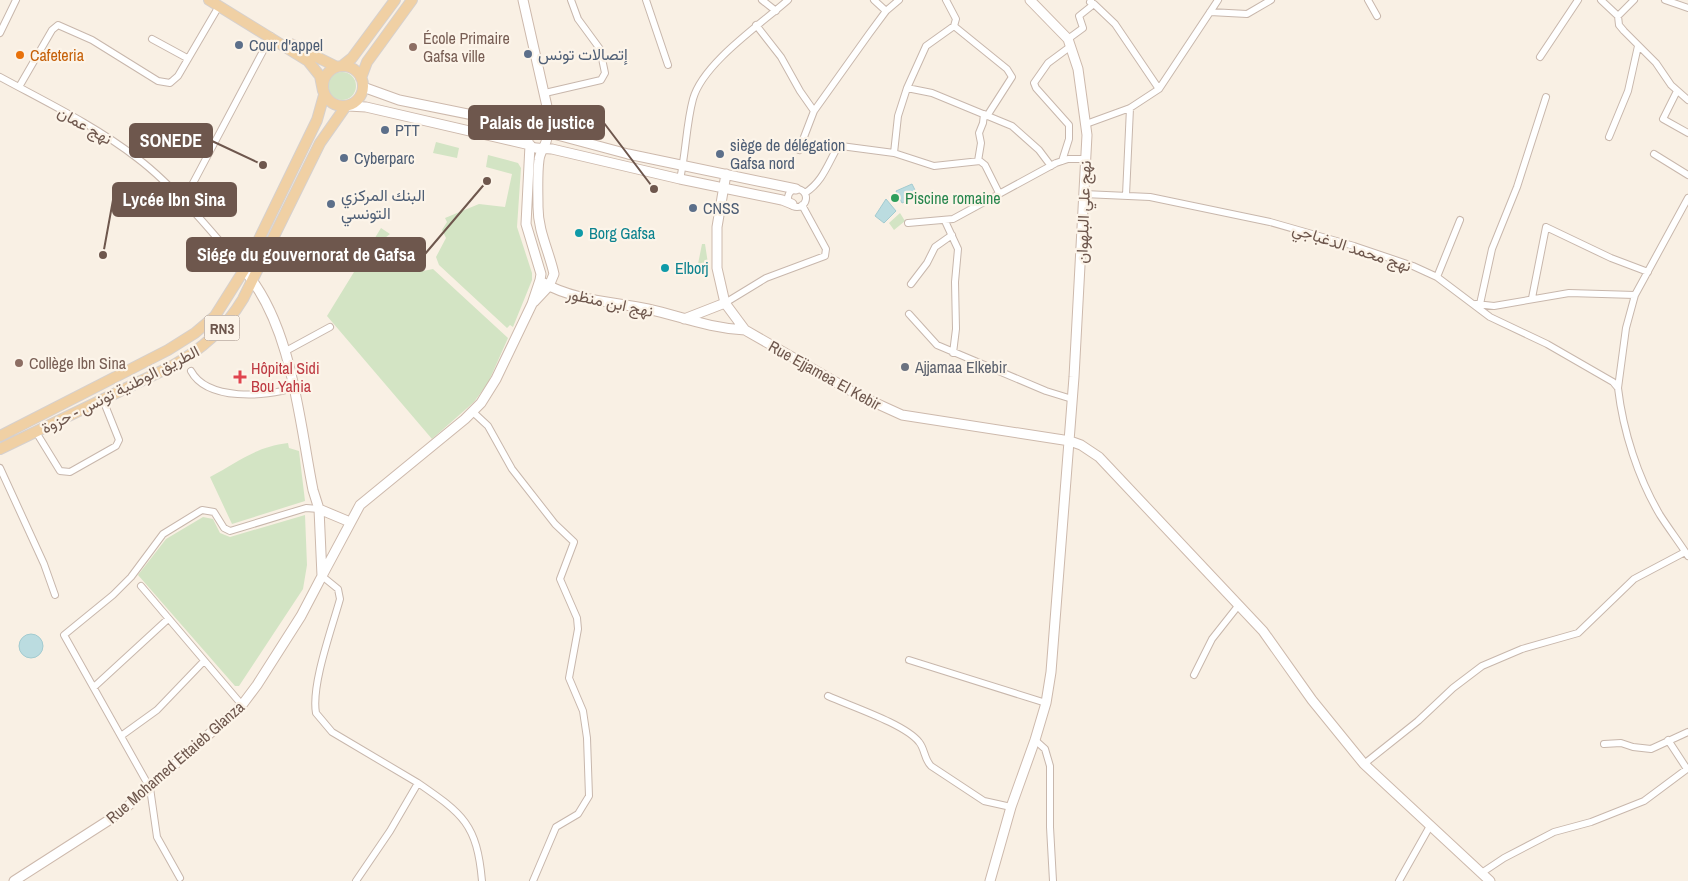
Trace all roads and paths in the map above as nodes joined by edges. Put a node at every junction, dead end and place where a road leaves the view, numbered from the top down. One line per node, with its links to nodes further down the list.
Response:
1 (16, 0): 31 (street)
2 (209, 0): 22 (main road)
3 (395, 0): 39 (main road)
4 (412, 0): 41 (main road)
5 (524, 0): 47 (street)
6 (572, 0): 47 (street)
7 (646, 0): 38 (street)
8 (762, 0): 24 (street)
9 (788, 0): 24 (street)
10 (874, 0): 25 (street)
11 (899, 0): 25 (street)
12 (946, 0): 30 (street)
13 (1030, 0): 34 (street, نهج علي البلهوان)
14 (1218, 0): 26 (street)
15 (1271, 0): 26 (street)
16 (1368, 0): 27 (street)
17 (1578, 0): 36 (street)
18 (1601, 0): 28 (street)
19 (1634, 0): 28 (street)
20 (1664, 0): 23 (street)
21 (1091, 1): 34 (street); 44 (street)
22 (219, 6): 32 (main road); 37 (street)
23 (1688, 8)
24 (776, 10): 29 (street)
25 (886, 11): 52 (street)
26 (1210, 12): 44 (street)
27 (1377, 16)
28 (1618, 16): 35 (street)
29 (756, 26): 52 (street); 71 (street)
30 (954, 26): 43 (street); 54 (street)
31 (0, 33)
32 (272, 36): 39 (main road); 46 (main road); 83 (street)
33 (152, 39): 37 (street)
34 (1070, 42): 56 (street, نهج علي البلهوان); 70 (street)
35 (1638, 46): 45 (street); 62 (street)
36 (1540, 57)
37 (187, 58): 42 (street)
38 (668, 65)
39 (339, 67): 41 (main road); 46 (main road)
40 (0, 76): 42 (street, نهج عمان)
41 (362, 83): 50 (main road); 53 (street)
42 (19, 87): 83 (street, نهج عمان)
43 (907, 88): 54 (street); 66 (street)
44 (1159, 89): 51 (street)
45 (1677, 91): 49 (street); 60 (street)
46 (324, 93): 50 (main road); 89 (main road, الطريق الوطنية تونس - حزوة / RN3)
47 (545, 93): 59 (street)
48 (1546, 97): 101 (street)
49 (1688, 100)
50 (347, 106): 57 (street); 92 (main road, الطريق الوطنية تونس - حزوة / RN3)
51 (1130, 108): 56 (street); 81 (street)
52 (814, 111): 65 (street)
53 (451, 112): 55 (street); 57 (street)
54 (985, 115): 69 (street); 72 (street)
55 (492, 120): 58 (street); 61 (street)
56 (1086, 124): 68 (street, نهج علي البلهوان)
57 (448, 126): 61 (street)
58 (537, 128): 59 (street); 63 (street)
59 (546, 132): 64 (street); 71 (street)
60 (1688, 133)
61 (488, 136): 63 (street)
62 (1609, 137)
63 (530, 145): 64 (street); 93 (street)
64 (542, 147): 75 (street); 95 (street)
65 (799, 150)
66 (894, 153): 69 (street); 79 (street)
67 (1654, 154): 74 (street)
68 (1085, 159): 70 (street); 80 (street, نهج علي البلهوان)
69 (978, 161): 78 (street)
70 (1062, 161): 72 (street)
71 (683, 165): 73 (street); 75 (street)
72 (1051, 166): 78 (street)
73 (726, 174): 76 (street, Rue Ejjamea El Kebir); 77 (street)
74 (1688, 175)
75 (680, 179): 76 (street)
76 (723, 189): 84 (street); 98 (street, Rue Ejjamea El Kebir)
77 (796, 189): 79 (street); 84 (street)
78 (999, 192): 86 (street)
79 (805, 193): 84 (street)
80 (1084, 194): 81 (street, نهج محمد الدغباجي); 111 (street, نهج علي البلهوان)
81 (1126, 195): 91 (street, نهج محمد الدغباجي)
82 (1688, 198): 90 (street)
83 (183, 202): 89 (street, نهج عمان)
84 (797, 205): 98 (street)
85 (1460, 220): 91 (street)
86 (945, 221): 87 (street); 88 (street)
87 (908, 223)
88 (952, 235): 94 (street); 107 (street)
89 (244, 270): 92 (street); 115 (main road, الطريق الوطنية تونس - حزوة / RN3)
90 (1648, 272): 96 (street); 97 (street)
91 (1437, 277): 100 (street, نهج محمد الدغباجي)
92 (253, 280): 106 (street); 112 (main road, الطريق الوطنية تونس - حزوة / RN3)
93 (540, 280): 95 (street, نهج ابن منظور); 99 (street)
94 (912, 284)
95 (549, 286): 99 (street); 103 (street, نهج ابن منظور)
96 (1635, 295): 97 (street); 110 (street)
97 (1532, 298): 101 (street)
98 (725, 303): 103 (street); 105 (street, Rue Ejjamea El Kebir)
99 (532, 304): 113 (street, Rue Mohamed Ettaieb Glanza)
100 (1472, 304): 101 (street); 110 (street, نهج محمد الدغباجي)
101 (1480, 304)
102 (908, 314): 107 (street)
103 (684, 319): 105 (street, نهج ابن منظور)
104 (330, 327): 106 (street)
105 (746, 330): 116 (street, Rue Ejjamea El Kebir)
106 (284, 352): 109 (street)
107 (953, 353): 111 (street)
108 (191, 371): 109 (street)
109 (293, 388): 119 (street)
110 (1618, 388): 121 (street)
111 (1072, 399): 116 (street, نهج علي البلهوان)
112 (103, 400): 114 (main road, الطريق الوطنية تونس - حزوة / RN3); 114 (street)
113 (473, 412): 120 (street, Rue Mohamed Ettaieb Glanza); 149 (street)
114 (36, 432): 117 (main road, الطريق الوطنية تونس - حزوة / RN3)
115 (1, 434)
116 (1070, 441): 125 (street, Rue Ejjamea El Kebir); 132 (street, نهج علي البلهوان)
117 (0, 450)
118 (0, 468): 124 (street)
119 (319, 509): 120 (street); 122 (street); 130 (street)
120 (350, 522): 122 (street, Rue Mohamed Ettaieb Glanza)
121 (1687, 554): 139 (street)
122 (322, 576): 133 (street, Rue Mohamed Ettaieb Glanza); 140 (street)
123 (140, 586): 126 (street)
124 (55, 595)
125 (1238, 606): 129 (street); 139 (street, Rue Ejjamea El Kebir)
126 (168, 619): 128 (street); 130 (street)
127 (909, 660): 132 (street)
128 (204, 661): 133 (street); 135 (street)
129 (1194, 675)
130 (94, 687): 135 (street)
131 (828, 696): 142 (street)
132 (1046, 702): 136 (street, نهج علي البلهوان)
133 (242, 705): 141 (street, Rue Mohamed Ettaieb Glanza)
134 (1688, 732): 137 (street)
135 (121, 736): 141 (street)
136 (1035, 740): 142 (street, نهج علي البلهوان); 151 (street)
137 (1668, 740): 138 (street); 144 (street)
138 (1604, 744)
139 (1364, 764): 143 (street, Rue Ejjamea El Kebir)
140 (418, 783): 147 (street); 148 (street)
141 (150, 788): 145 (street); 146 (street, Rue Mohamed Ettaieb Glanza)
142 (1011, 807): 150 (street, نهج علي البلهوان)
143 (1430, 826): 144 (street, Rue Ejjamea El Kebir); 152 (street)
144 (1483, 872): 153 (street, Rue Ejjamea El Kebir)
145 (180, 878)
146 (19, 880)
147 (356, 881)
148 (482, 881)
149 (532, 881)
150 (990, 881)
151 (1053, 881)
152 (1399, 881)
153 (1490, 881)

